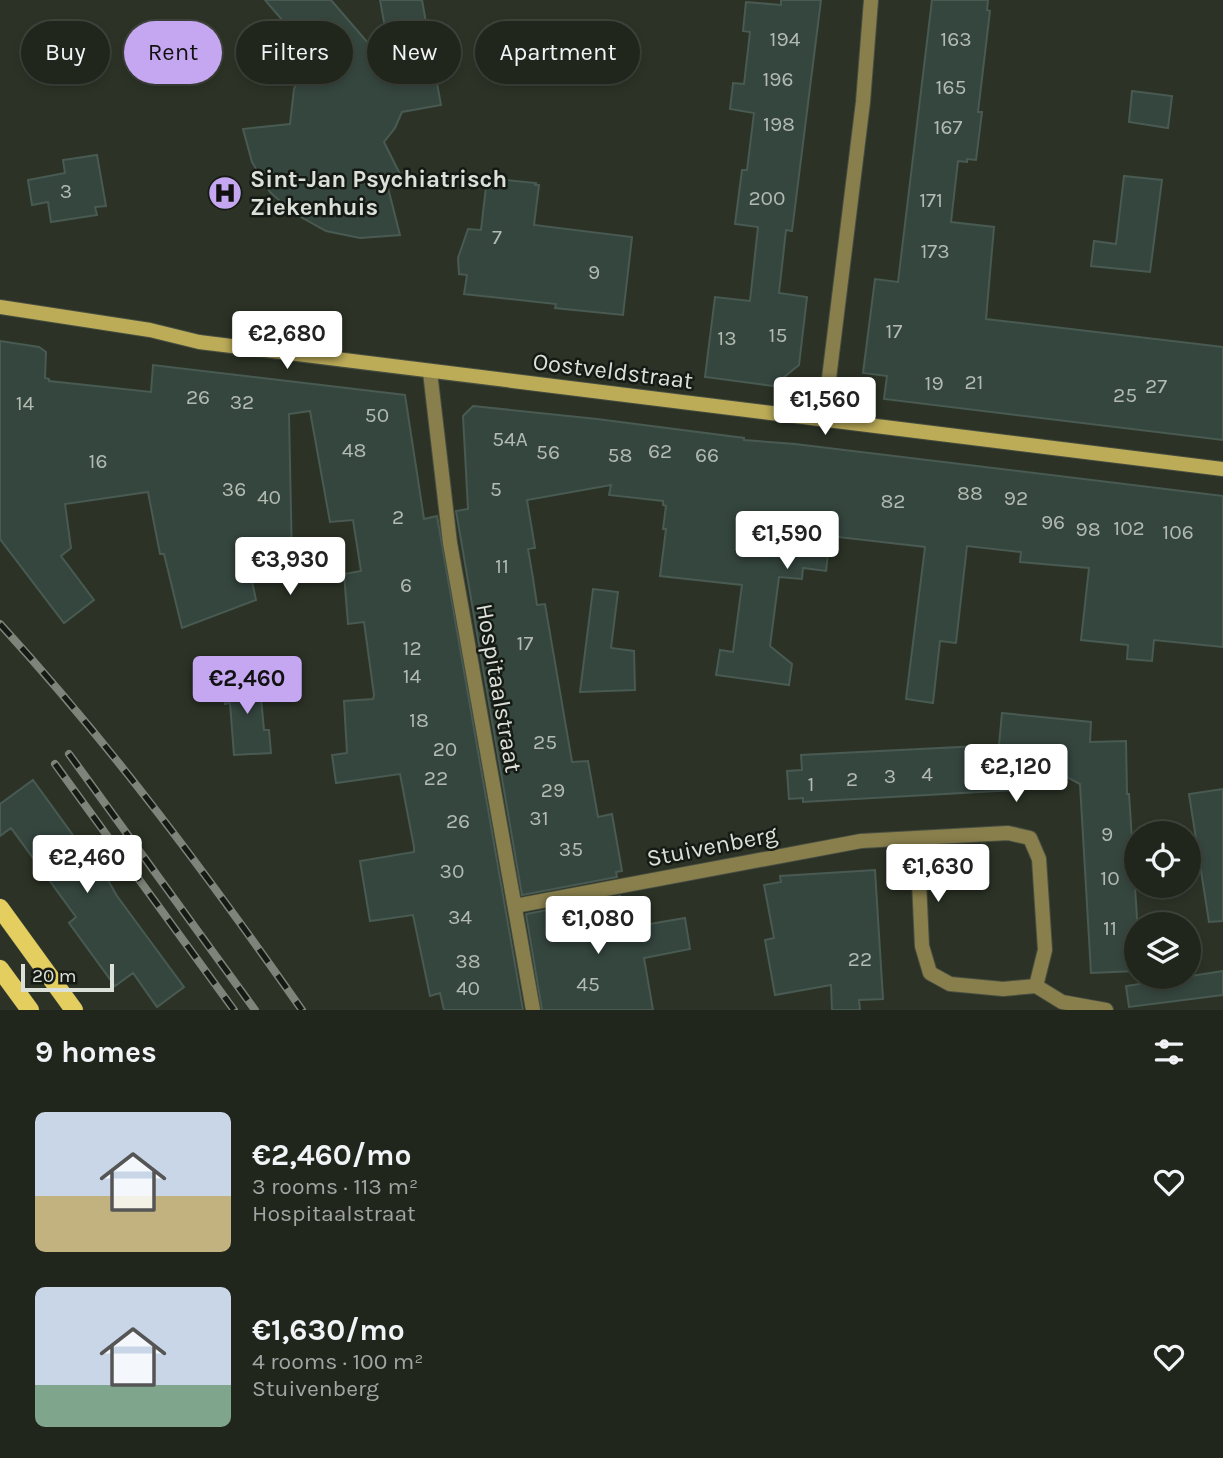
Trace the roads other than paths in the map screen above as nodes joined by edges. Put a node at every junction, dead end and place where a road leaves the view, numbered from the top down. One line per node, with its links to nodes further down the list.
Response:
1 (871, 0): 4 (street)
2 (0, 307): 3 (street, Oostveldstraat)
3 (430, 372): 4 (street, Oostveldstraat); 7 (street, Hospitaalstraat)
4 (824, 419): 5 (street, Oostveldstraat)
5 (1223, 469)
6 (917, 839): 7 (street, Stuivenberg); 10 (street); 10 (street, Stuivenberg)
7 (516, 906): 13 (street, Hospitaalstraat)
8 (0, 908): 12 (main road)
9 (0, 969): 11 (main road)
10 (1036, 986): 14 (street)
11 (30, 1010)
12 (74, 1010)
13 (533, 1010)
14 (1105, 1010)

